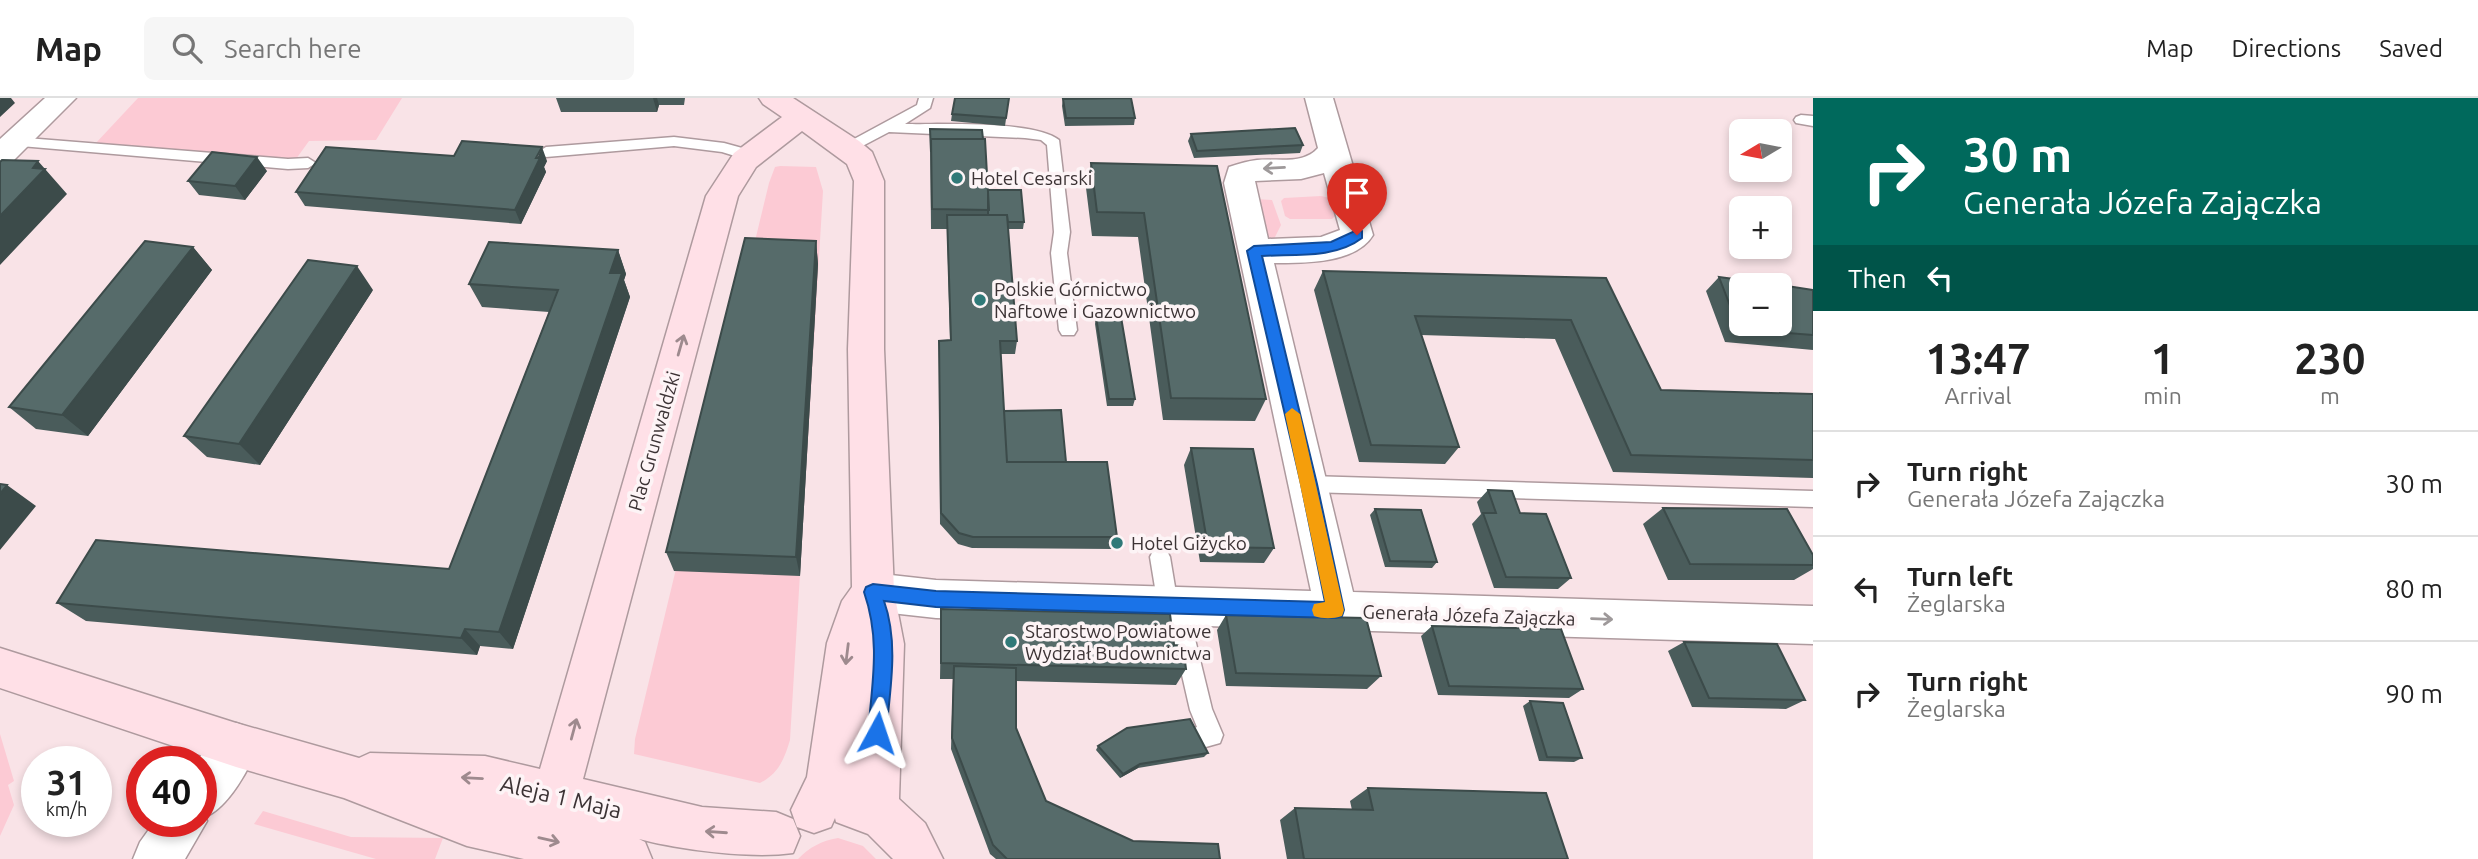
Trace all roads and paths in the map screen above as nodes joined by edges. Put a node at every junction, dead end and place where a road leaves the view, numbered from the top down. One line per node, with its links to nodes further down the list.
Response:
1 (62, 98): 8 (street)
2 (926, 98): 5 (lane)
3 (1319, 98): 6 (street)
4 (787, 109): 7 (street, Plac Grunwaldzki); 10 (street, Plac Grunwaldzki)
5 (890, 128): 7 (lane); 13 (lane)
6 (1334, 147): 12 (street, one-way to 12); 12 (street)
7 (848, 148): 17 (street, Plac Grunwaldzki)
8 (7, 149): 11 (lane)
9 (546, 152): 10 (lane)
10 (748, 155): 26 (street, Plac Grunwaldzki, one-way to 10)
11 (307, 163)
12 (1254, 251): 14 (street)
13 (1068, 330)
14 (1309, 484): 15 (lane); 19 (street)
15 (1813, 499)
16 (1160, 557): 18 (lane)
17 (873, 592): 18 (street, Generała Józefa Zajączka); 27 (street, one-way to 27); 28 (street, Plac Grunwaldzki)
18 (1168, 606): 19 (street, Generała Józefa Zajączka); 22 (lane)
19 (1336, 610): 20 (street, Generała Józefa Zajączka, one-way to 20)
20 (1813, 625)
21 (0, 668): 23 (street, Aleja 1 Maja)
22 (1195, 739)
23 (236, 745): 24 (street); 25 (street, Aleja 1 Maja)
24 (217, 772)
25 (344, 775): 26 (street, Aleja 1 Maja, one-way to 25); 32 (street, Aleja 1 Maja, one-way to 32)
26 (556, 795): 30 (street, Aleja 1 Maja, one-way to 26)
27 (814, 810): 28 (street); 30 (street)
28 (875, 813): 33 (street)
29 (172, 837): 31 (street)
30 (768, 848)
31 (158, 859)
32 (628, 859)
33 (919, 859)

